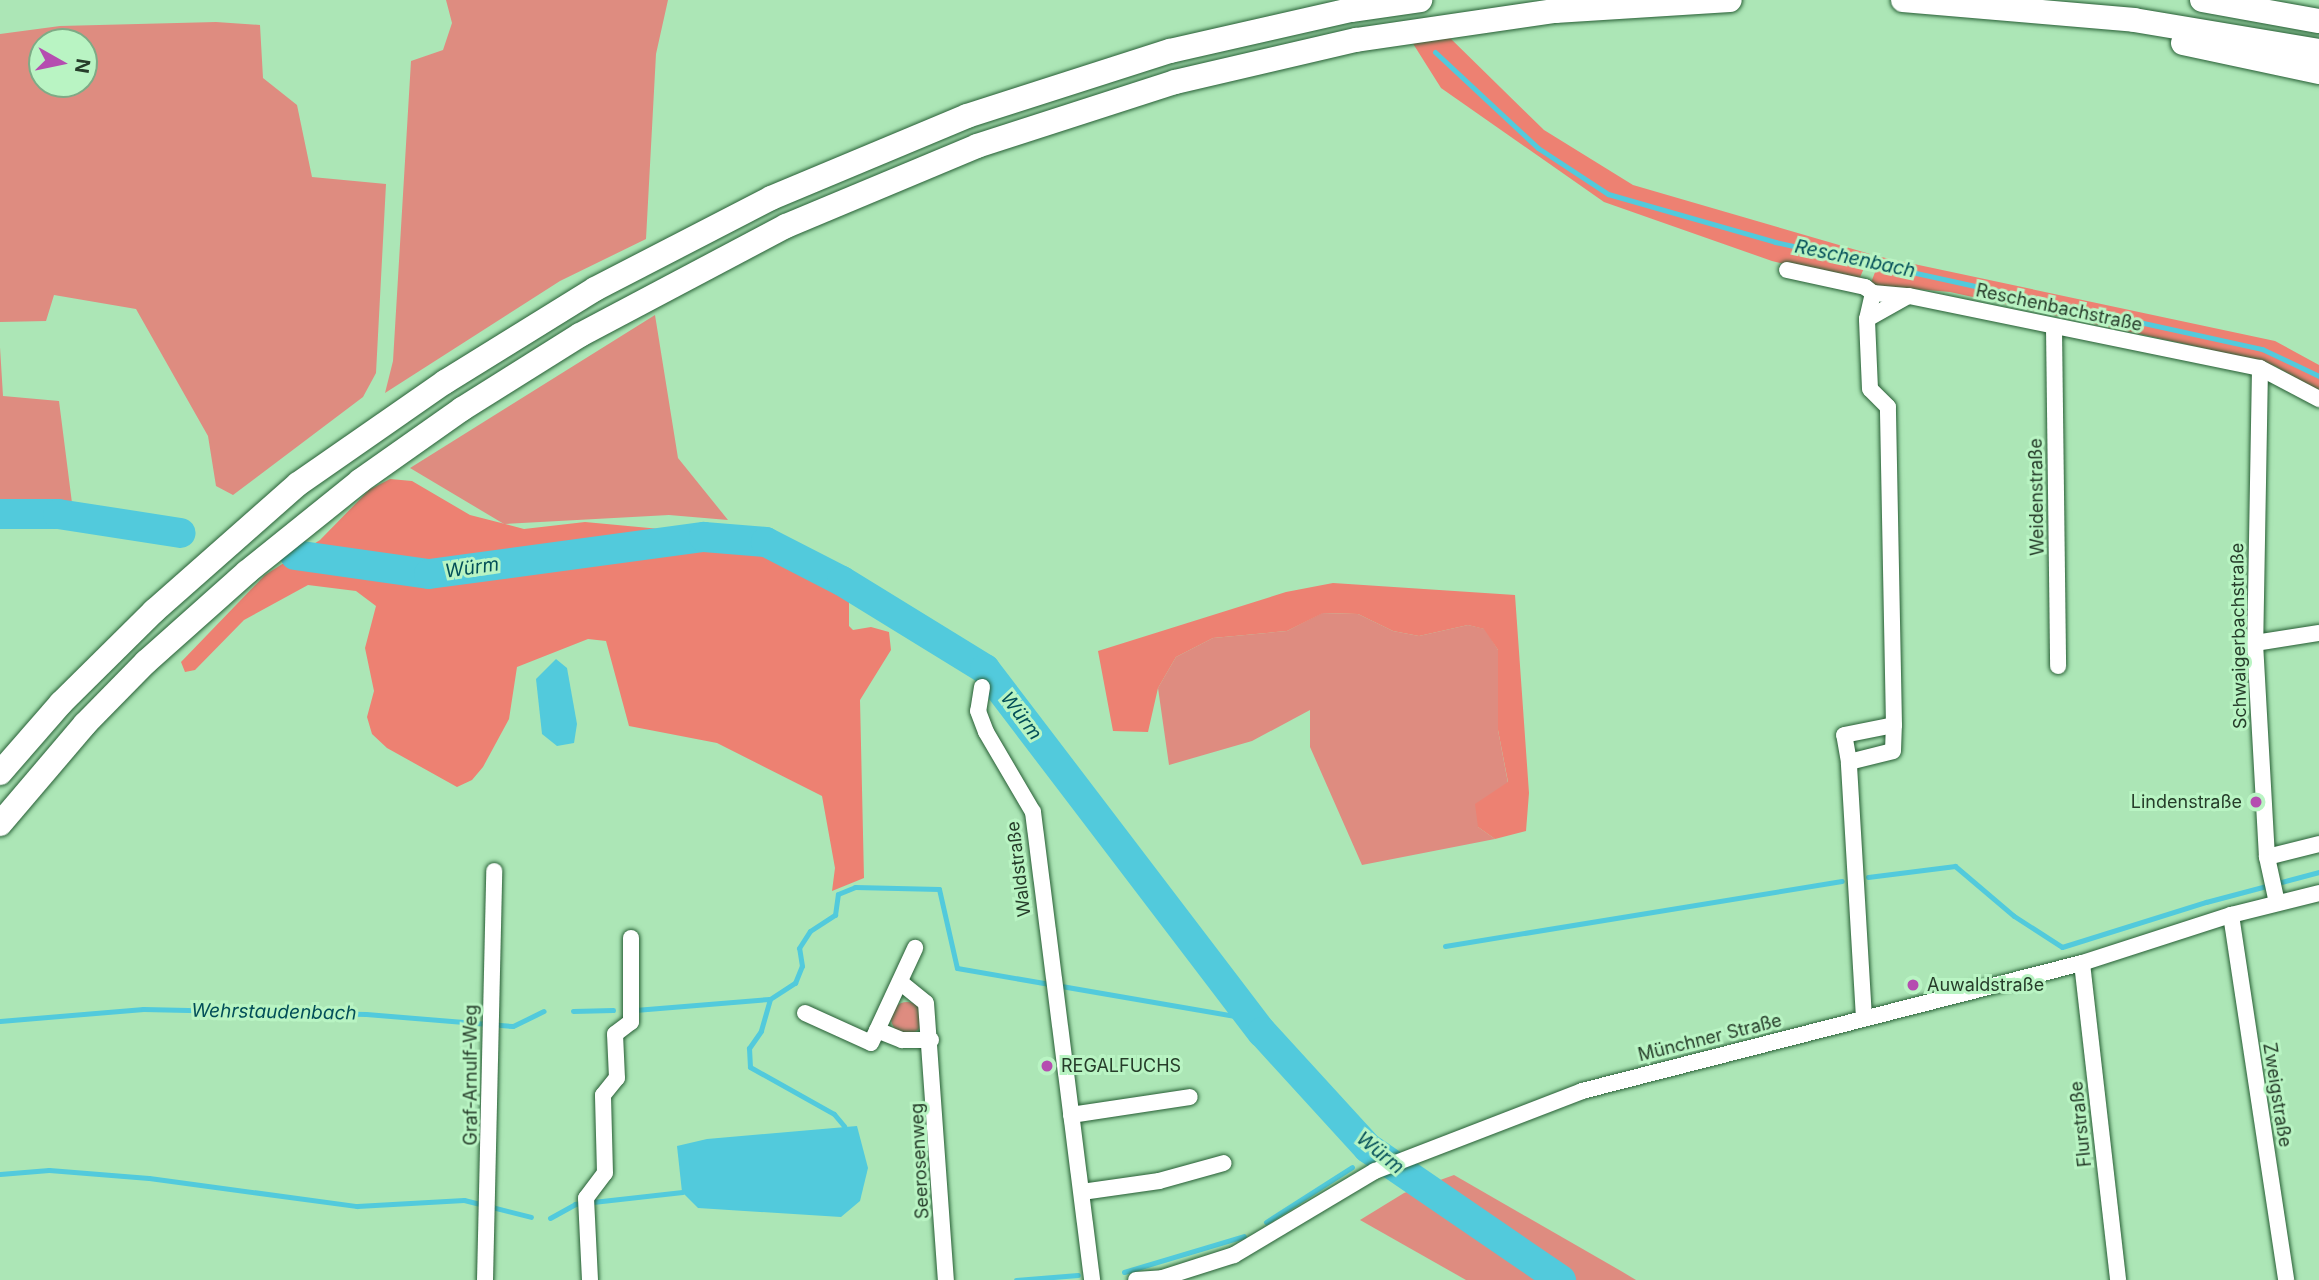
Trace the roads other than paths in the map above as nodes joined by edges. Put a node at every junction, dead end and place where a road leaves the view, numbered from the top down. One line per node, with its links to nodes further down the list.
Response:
1 (1420, 0): 22 (highway)
2 (1730, 0): 23 (highway)
3 (1903, 0): 5 (highway)
4 (2202, 0): 6 (highway)
5 (2134, 20): 7 (highway); 8 (highway)
6 (2319, 21)
7 (2319, 51)
8 (2319, 72)
9 (1787, 270): 10 (street, Reschenbachstraße)
10 (1873, 293): 11 (street, Reschenbachstraße); 12 (street)
11 (1909, 296): 12 (street); 13 (street, Reschenbachstraße)
12 (1867, 319): 20 (street)
13 (2054, 328): 14 (street, Reschenbachstraße); 18 (street, Weidenstraße)
14 (2260, 368): 15 (street, Reschenbachstraße); 17 (street, Schwaigerbachstraße)
15 (2319, 399)
16 (2319, 633): 17 (street)
17 (2255, 643): 25 (street, Schwaigerbachstraße)
18 (2058, 666)
19 (982, 687): 39 (street, Waldstraße)
20 (1894, 724): 21 (street); 21 (street)
21 (1849, 762): 35 (street)
22 (0, 774)
23 (0, 824)
24 (2319, 844): 25 (street)
25 (2267, 857): 28 (street, Schwaigerbachstraße)
26 (494, 871): 42 (street, Graf-Arnulf-Weg)
27 (2319, 893): 28 (street, Münchner Straße)
28 (2277, 903): 29 (street, Münchner Straße)
29 (2231, 915): 32 (street, Münchner Straße); 48 (street, Zweigstraße)
30 (631, 938): 43 (street)
31 (915, 948): 33 (street)
32 (2082, 964): 35 (street, Münchner Straße); 47 (street, Flurstraße)
33 (900, 982): 36 (street); 37 (street, Seerosenweg)
34 (805, 1013): 36 (street)
35 (1864, 1018): 46 (street, Münchner Straße)
36 (877, 1030): 37 (street)
37 (931, 1040): 44 (street, Seerosenweg)
38 (1190, 1097): 39 (street)
39 (1071, 1115): 41 (street, Waldstraße)
40 (1224, 1163): 41 (street)
41 (1082, 1192): 45 (street, Waldstraße)
42 (485, 1280)
43 (590, 1280)
44 (946, 1280)
45 (1091, 1280)
46 (1136, 1280)
47 (2118, 1280)
48 (2286, 1280)

